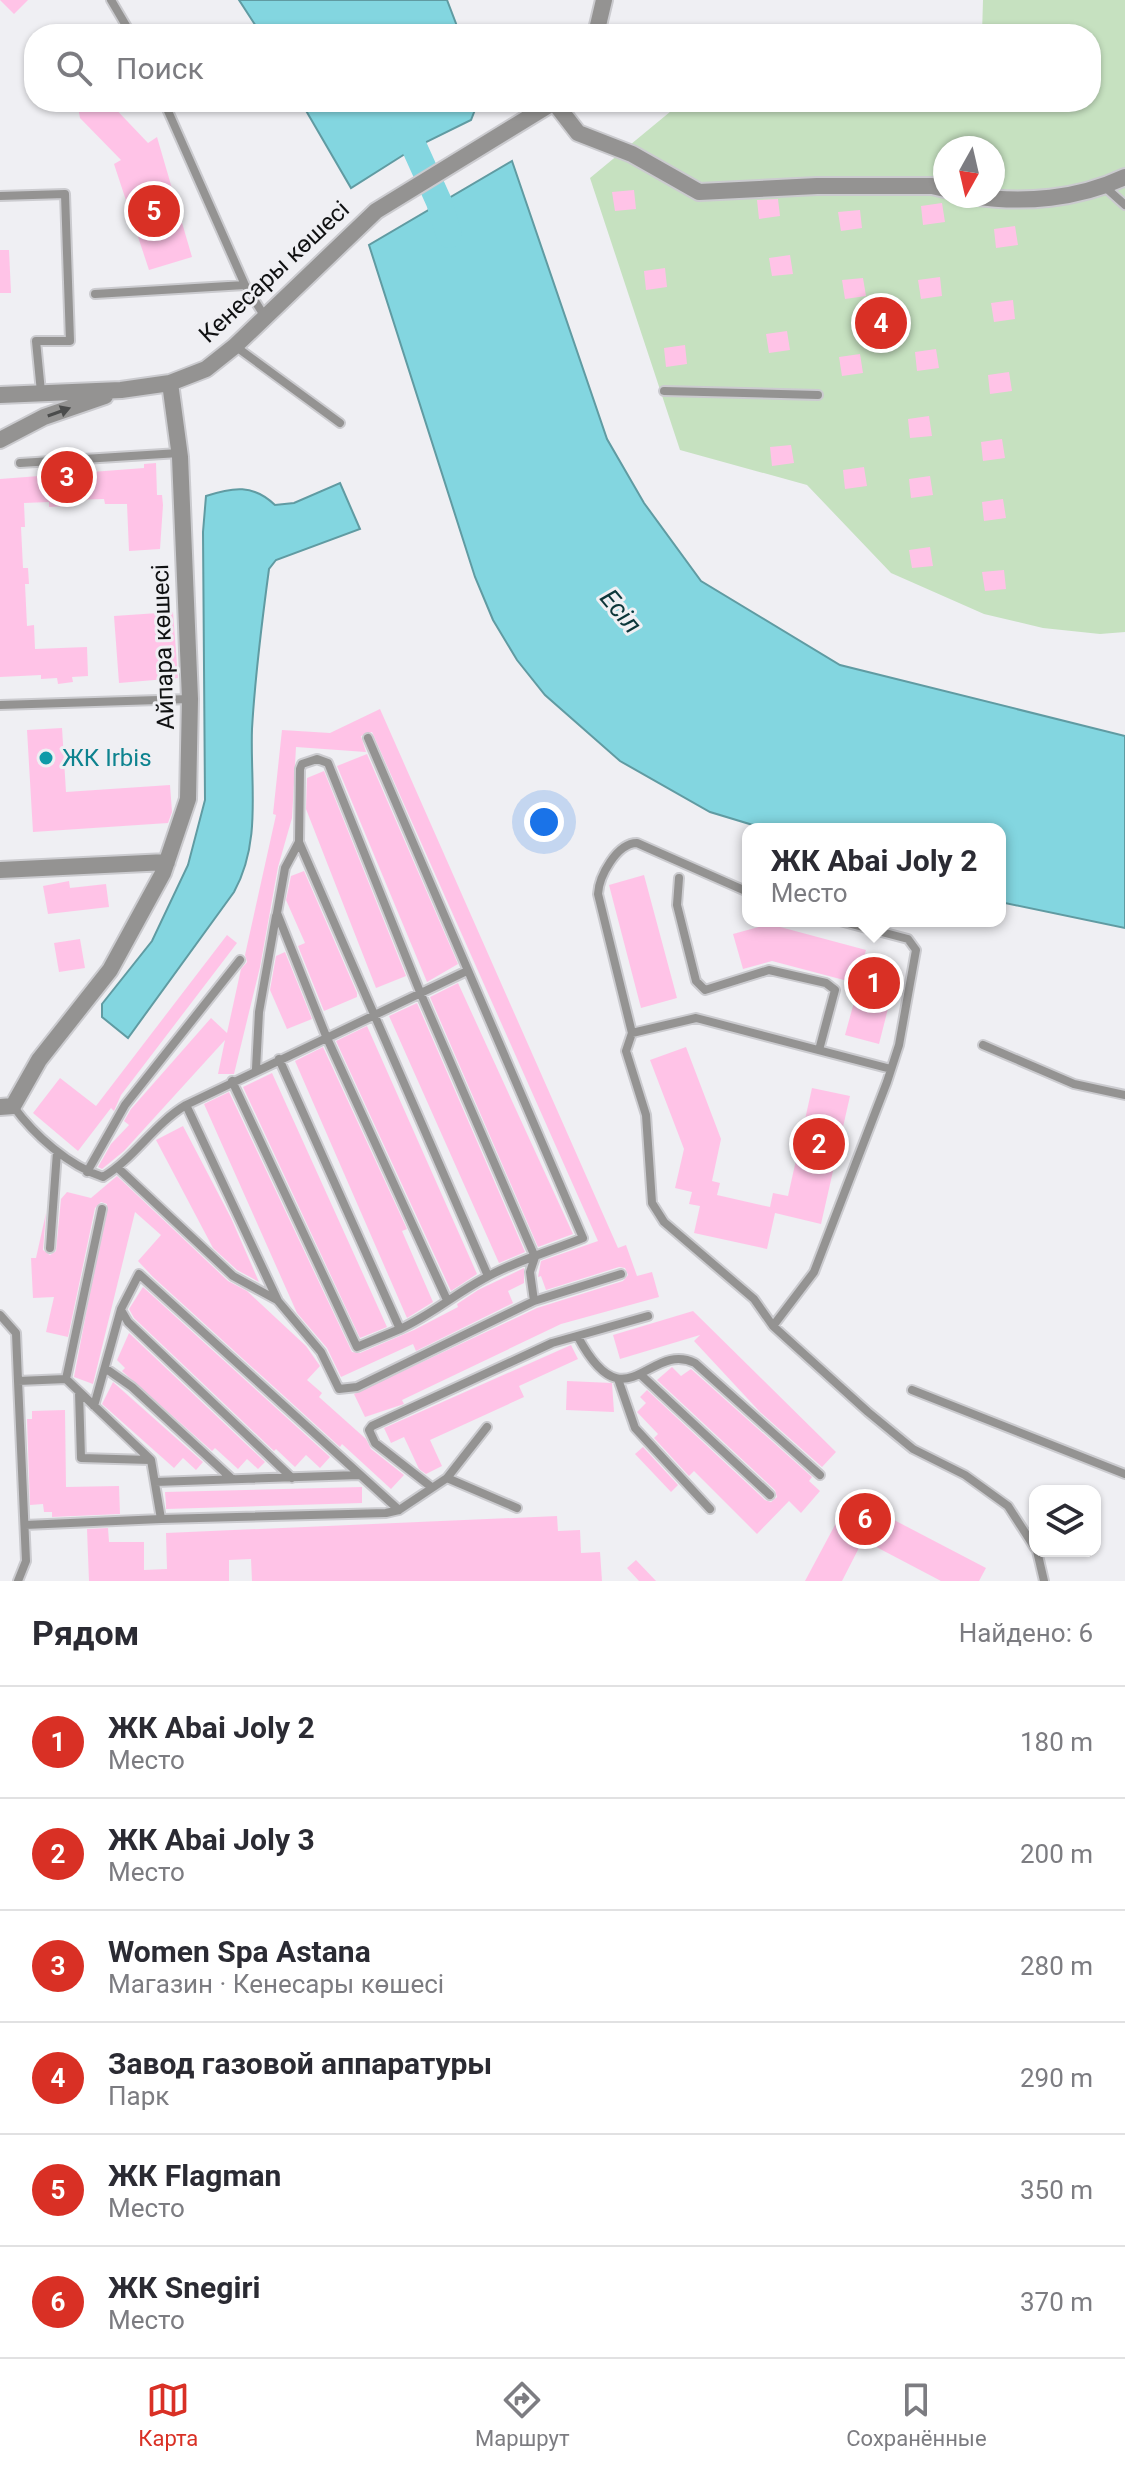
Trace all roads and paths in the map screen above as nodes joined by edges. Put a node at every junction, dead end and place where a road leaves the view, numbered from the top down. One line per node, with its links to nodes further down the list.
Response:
1 (111, 0): 3 (lane)
2 (604, 0): 4 (street)
3 (125, 24)
4 (598, 24)
5 (168, 112): 14 (lane)
6 (538, 112): 16 (street, Кенесары көшесі)
7 (562, 112): 9 (street)
8 (1125, 177): 10 (street)
9 (933, 186)
10 (1105, 186): 12 (street); 13 (lane)
11 (0, 196): 21 (lane)
12 (1005, 197)
13 (1125, 205)
14 (245, 285): 15 (lane); 16 (lane)
15 (95, 294)
16 (265, 317): 17 (street, Кенесары көшесі)
17 (235, 346): 18 (street, Кенесары көшесі); 24 (lane)
18 (170, 383): 19 (street, Кенесары көшесі); 26 (street, Айпара көшесі)
19 (121, 390): 21 (street, Кенесары көшесі); 25 (street, one-way to 19)
20 (664, 391): 23 (lane)
21 (41, 392): 22 (street, Кенесары көшесі)
22 (0, 395)
23 (818, 395)
24 (340, 423)
25 (0, 440)
26 (180, 453): 27 (lane); 28 (street, Айпара көшесі)
27 (20, 463)
28 (190, 699): 29 (lane); 32 (street, Айпара көшесі)
29 (0, 705)
30 (368, 738): 39 (lane)
31 (299, 842): 36 (lane); 40 (lane); 41 (lane)
32 (167, 862): 33 (street); 52 (street, Айпара көшесі)
33 (0, 870)
34 (679, 878): 45 (lane)
35 (742, 889): 42 (lane)
36 (277, 913): 43 (lane); 47 (lane)
37 (863, 927): 48 (lane)
38 (240, 960): 55 (lane)
39 (467, 971): 40 (lane); 58 (lane)
40 (420, 992): 41 (lane); 58 (lane)
41 (374, 1014): 43 (lane); 60 (lane)
42 (632, 1033): 45 (lane); 67 (lane)
43 (326, 1036): 46 (lane); 61 (lane)
44 (983, 1045): 50 (lane)
45 (819, 1050): 48 (lane)
46 (279, 1059): 47 (lane); 68 (lane)
47 (256, 1069): 49 (lane)
48 (891, 1069): 67 (lane)
49 (232, 1081): 51 (lane); 68 (lane)
50 (1125, 1095)
51 (186, 1105): 54 (lane); 62 (lane)
52 (6, 1107): 53 (lane)
53 (57, 1152): 55 (lane); 57 (lane)
54 (118, 1168): 55 (lane); 62 (lane)
55 (87, 1172)
56 (102, 1209): 72 (lane)
57 (50, 1248)
58 (535, 1257): 60 (lane); 63 (lane)
59 (621, 1274): 63 (lane)
60 (488, 1276): 61 (lane)
61 (447, 1300): 68 (lane)
62 (278, 1301): 63 (lane)
63 (534, 1301)
64 (121, 1309): 70 (lane); 81 (lane); 83 (lane)
65 (0, 1315): 74 (lane)
66 (648, 1316): 69 (lane)
67 (773, 1326): 94 (lane)
68 (400, 1329)
69 (578, 1337): 73 (lane); 87 (lane)
70 (105, 1368): 77 (lane); 85 (lane)
71 (641, 1375): 73 (lane); 82 (lane); 88 (lane)
72 (66, 1379): 74 (lane); 76 (lane)
73 (618, 1379): 90 (lane)
74 (18, 1381): 93 (lane)
75 (912, 1390): 80 (lane)
76 (79, 1392): 77 (lane); 79 (lane)
77 (94, 1406): 79 (lane)
78 (487, 1427): 84 (lane)
79 (151, 1460): 86 (lane)
80 (1125, 1474)
81 (359, 1475): 83 (lane); 91 (lane)
82 (820, 1475)
83 (292, 1478): 85 (lane)
84 (447, 1478): 87 (lane); 89 (lane)
85 (232, 1479): 86 (lane)
86 (155, 1482): 92 (lane)
87 (430, 1486): 91 (lane)
88 (770, 1495)
89 (517, 1508)
90 (710, 1509)
91 (399, 1510): 92 (lane)
92 (161, 1519): 93 (lane)
93 (25, 1525): 96 (lane)
94 (1029, 1538)
95 (1038, 1557): 97 (lane)
96 (18, 1581)
97 (1044, 1581)

